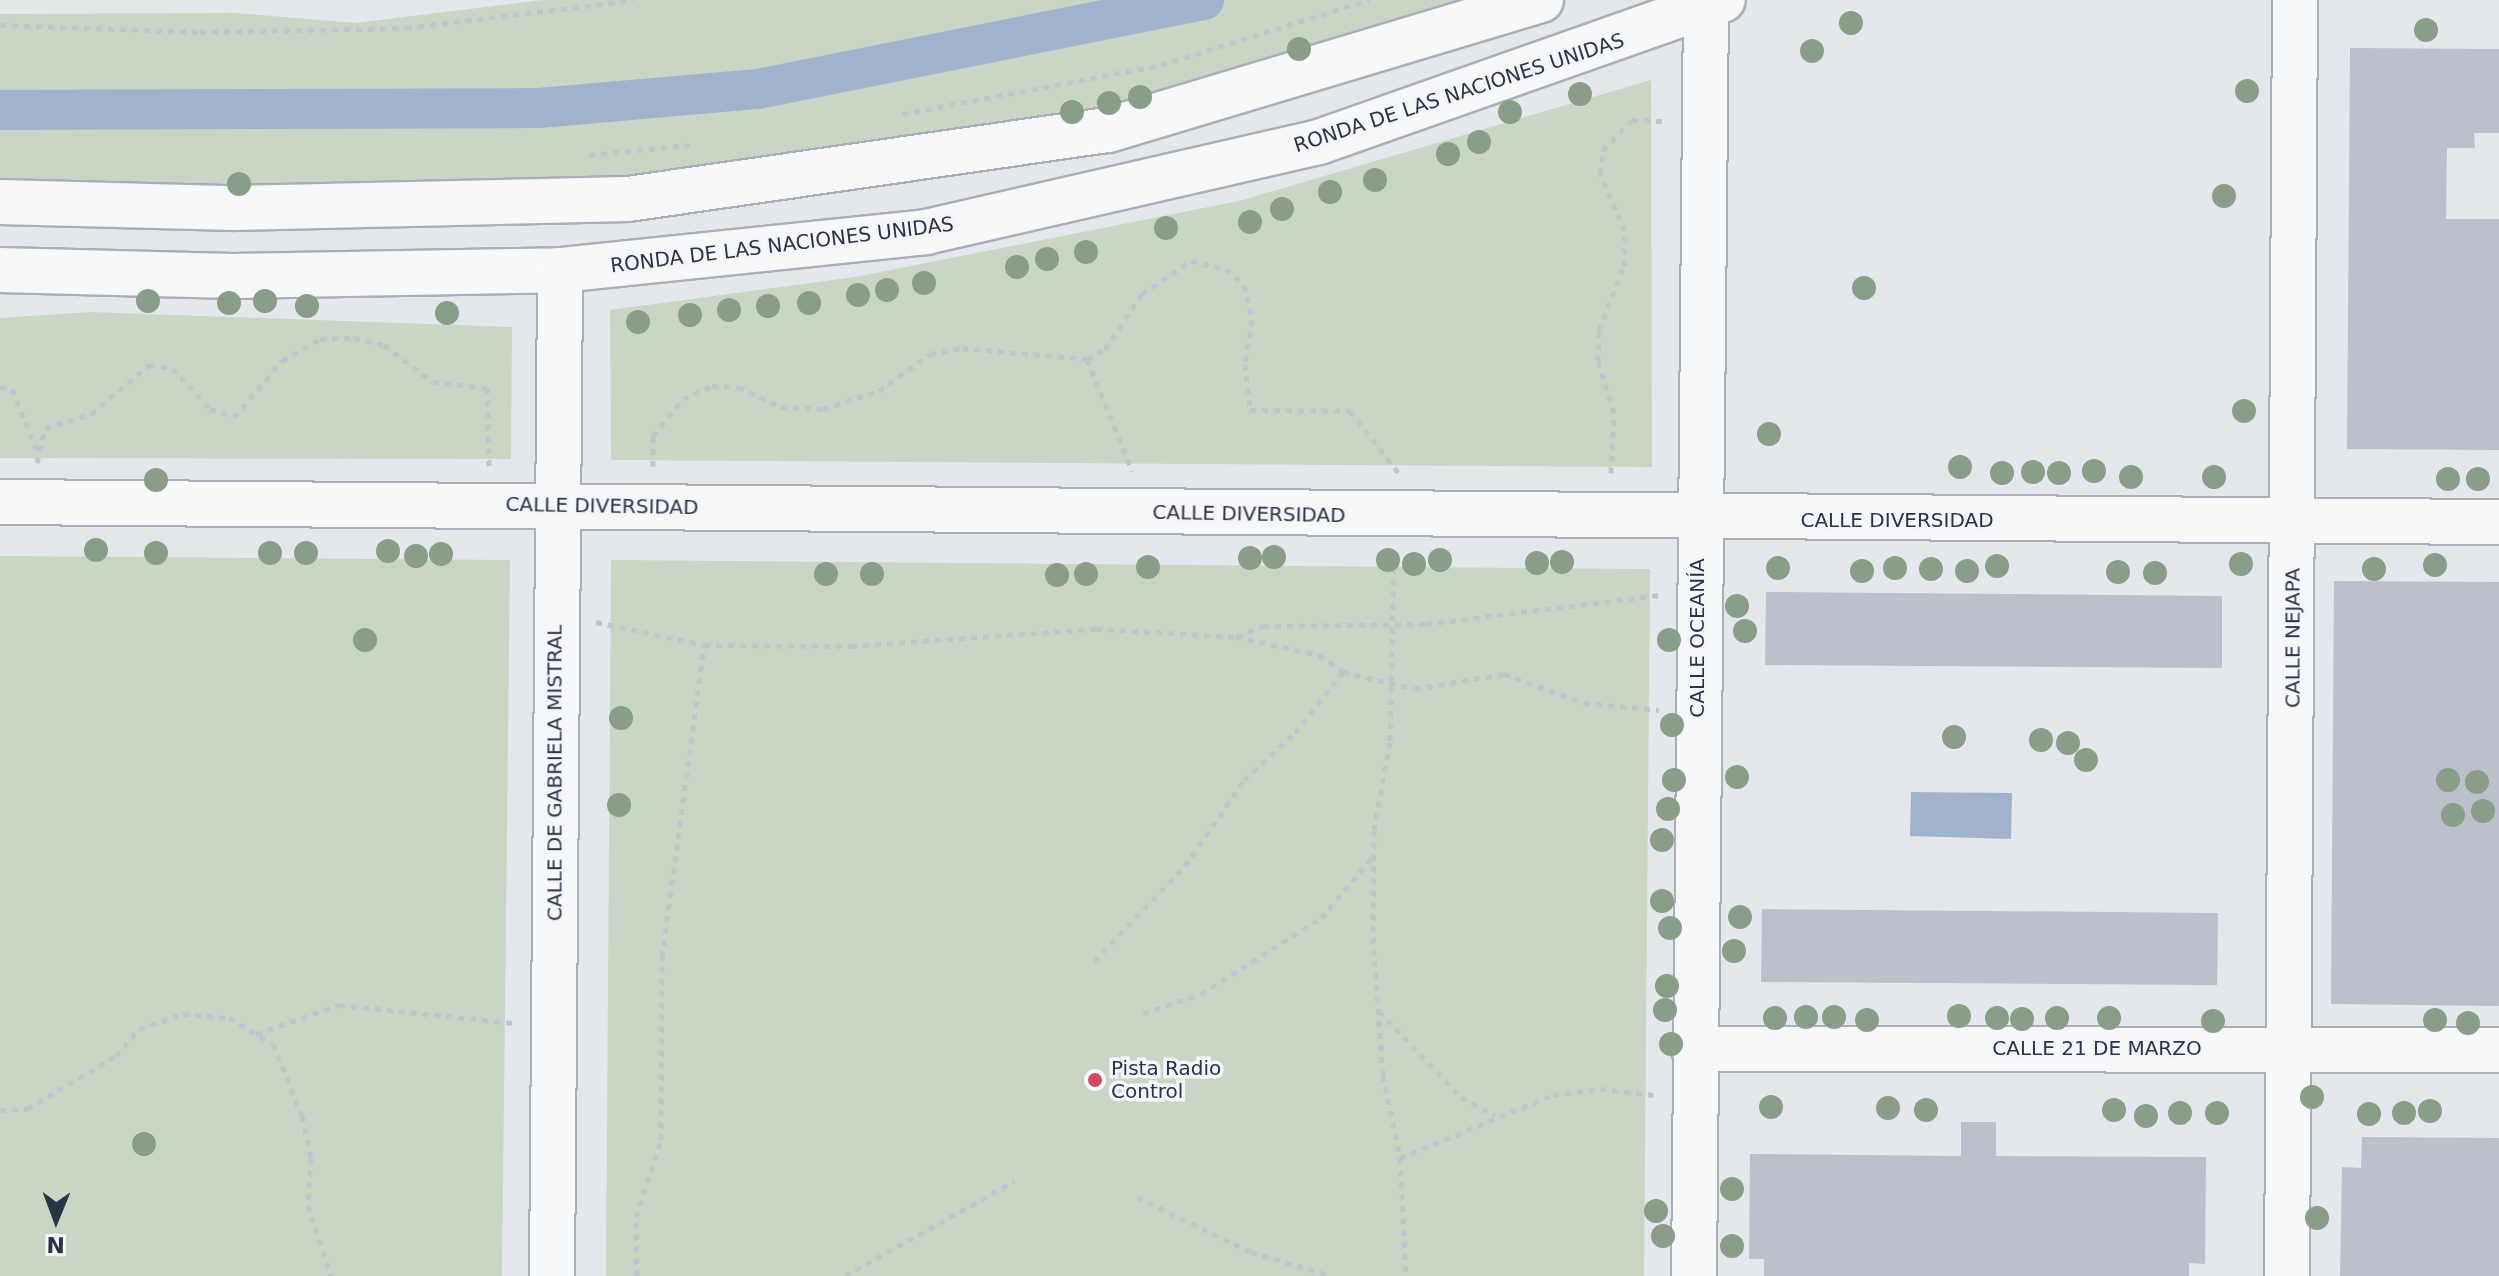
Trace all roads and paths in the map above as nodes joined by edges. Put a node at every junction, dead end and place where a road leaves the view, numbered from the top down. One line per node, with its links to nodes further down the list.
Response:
1 (633, 0): 6 (path)
2 (1369, 0): 7 (path)
3 (1541, 0): 11 (street)
4 (2295, 0): 26 (street, CALLE NEJAPA)
5 (1711, 3): 13 (street, RONDA DE LAS NACIONES UNIDAS); 25 (street, CALLE OCEANÍA)
6 (0, 25)
7 (896, 116)
8 (1670, 121): 21 (path)
9 (696, 144): 10 (path)
10 (574, 157)
11 (0, 202)
12 (0, 270): 13 (street, RONDA DE LAS NACIONES UNIDAS)
13 (560, 270): 24 (street, CALLE DE GABRIELA MISTRAL)
14 (1087, 359): 18 (path); 19 (path); 20 (path)
15 (0, 387): 16 (path)
16 (37, 452): 17 (path); 22 (path)
17 (37, 471)
18 (1398, 472)
19 (653, 474)
20 (1133, 474)
21 (1611, 474)
22 (489, 475)
23 (0, 502): 24 (street, CALLE DIVERSIDAD)
24 (558, 505): 25 (street, CALLE DIVERSIDAD); 53 (street, CALLE DE GABRIELA MISTRAL)
25 (1697, 519): 26 (street, CALLE DIVERSIDAD); 44 (street, CALLE OCEANÍA)
26 (2294, 522): 27 (street, CALLE DIVERSIDAD); 43 (street, CALLE NEJAPA)
27 (2499, 522)
28 (1394, 554): 31 (path)
29 (1660, 595): 31 (path)
30 (591, 621): 33 (path)
31 (1390, 624): 32 (path); 35 (path)
32 (1236, 637): 33 (path); 34 (path)
33 (704, 645): 54 (path)
34 (1343, 672): 35 (path); 38 (path)
35 (1393, 684): 36 (path); 37 (path)
36 (1659, 710)
37 (1374, 856): 39 (path); 40 (path)
38 (1094, 961)
39 (1379, 1011): 48 (path); 49 (path)
40 (1143, 1013)
41 (519, 1024): 42 (path)
42 (256, 1034): 47 (path); 52 (path)
43 (2290, 1047): 44 (street, CALLE 21 DE MARZO); 45 (street, CALLE 21 DE MARZO); 59 (street, CALLE NEJAPA)
44 (1694, 1049): 58 (street, CALLE OCEANÍA)
45 (2499, 1050)
46 (1655, 1095): 48 (path)
47 (0, 1110)
48 (1496, 1116): 49 (path)
49 (1400, 1158): 57 (path)
50 (1014, 1181): 55 (path)
51 (1137, 1197): 56 (path)
52 (331, 1276)
53 (552, 1276)
54 (637, 1276)
55 (845, 1276)
56 (1331, 1276)
57 (1406, 1276)
58 (1694, 1276)
59 (2287, 1276)

